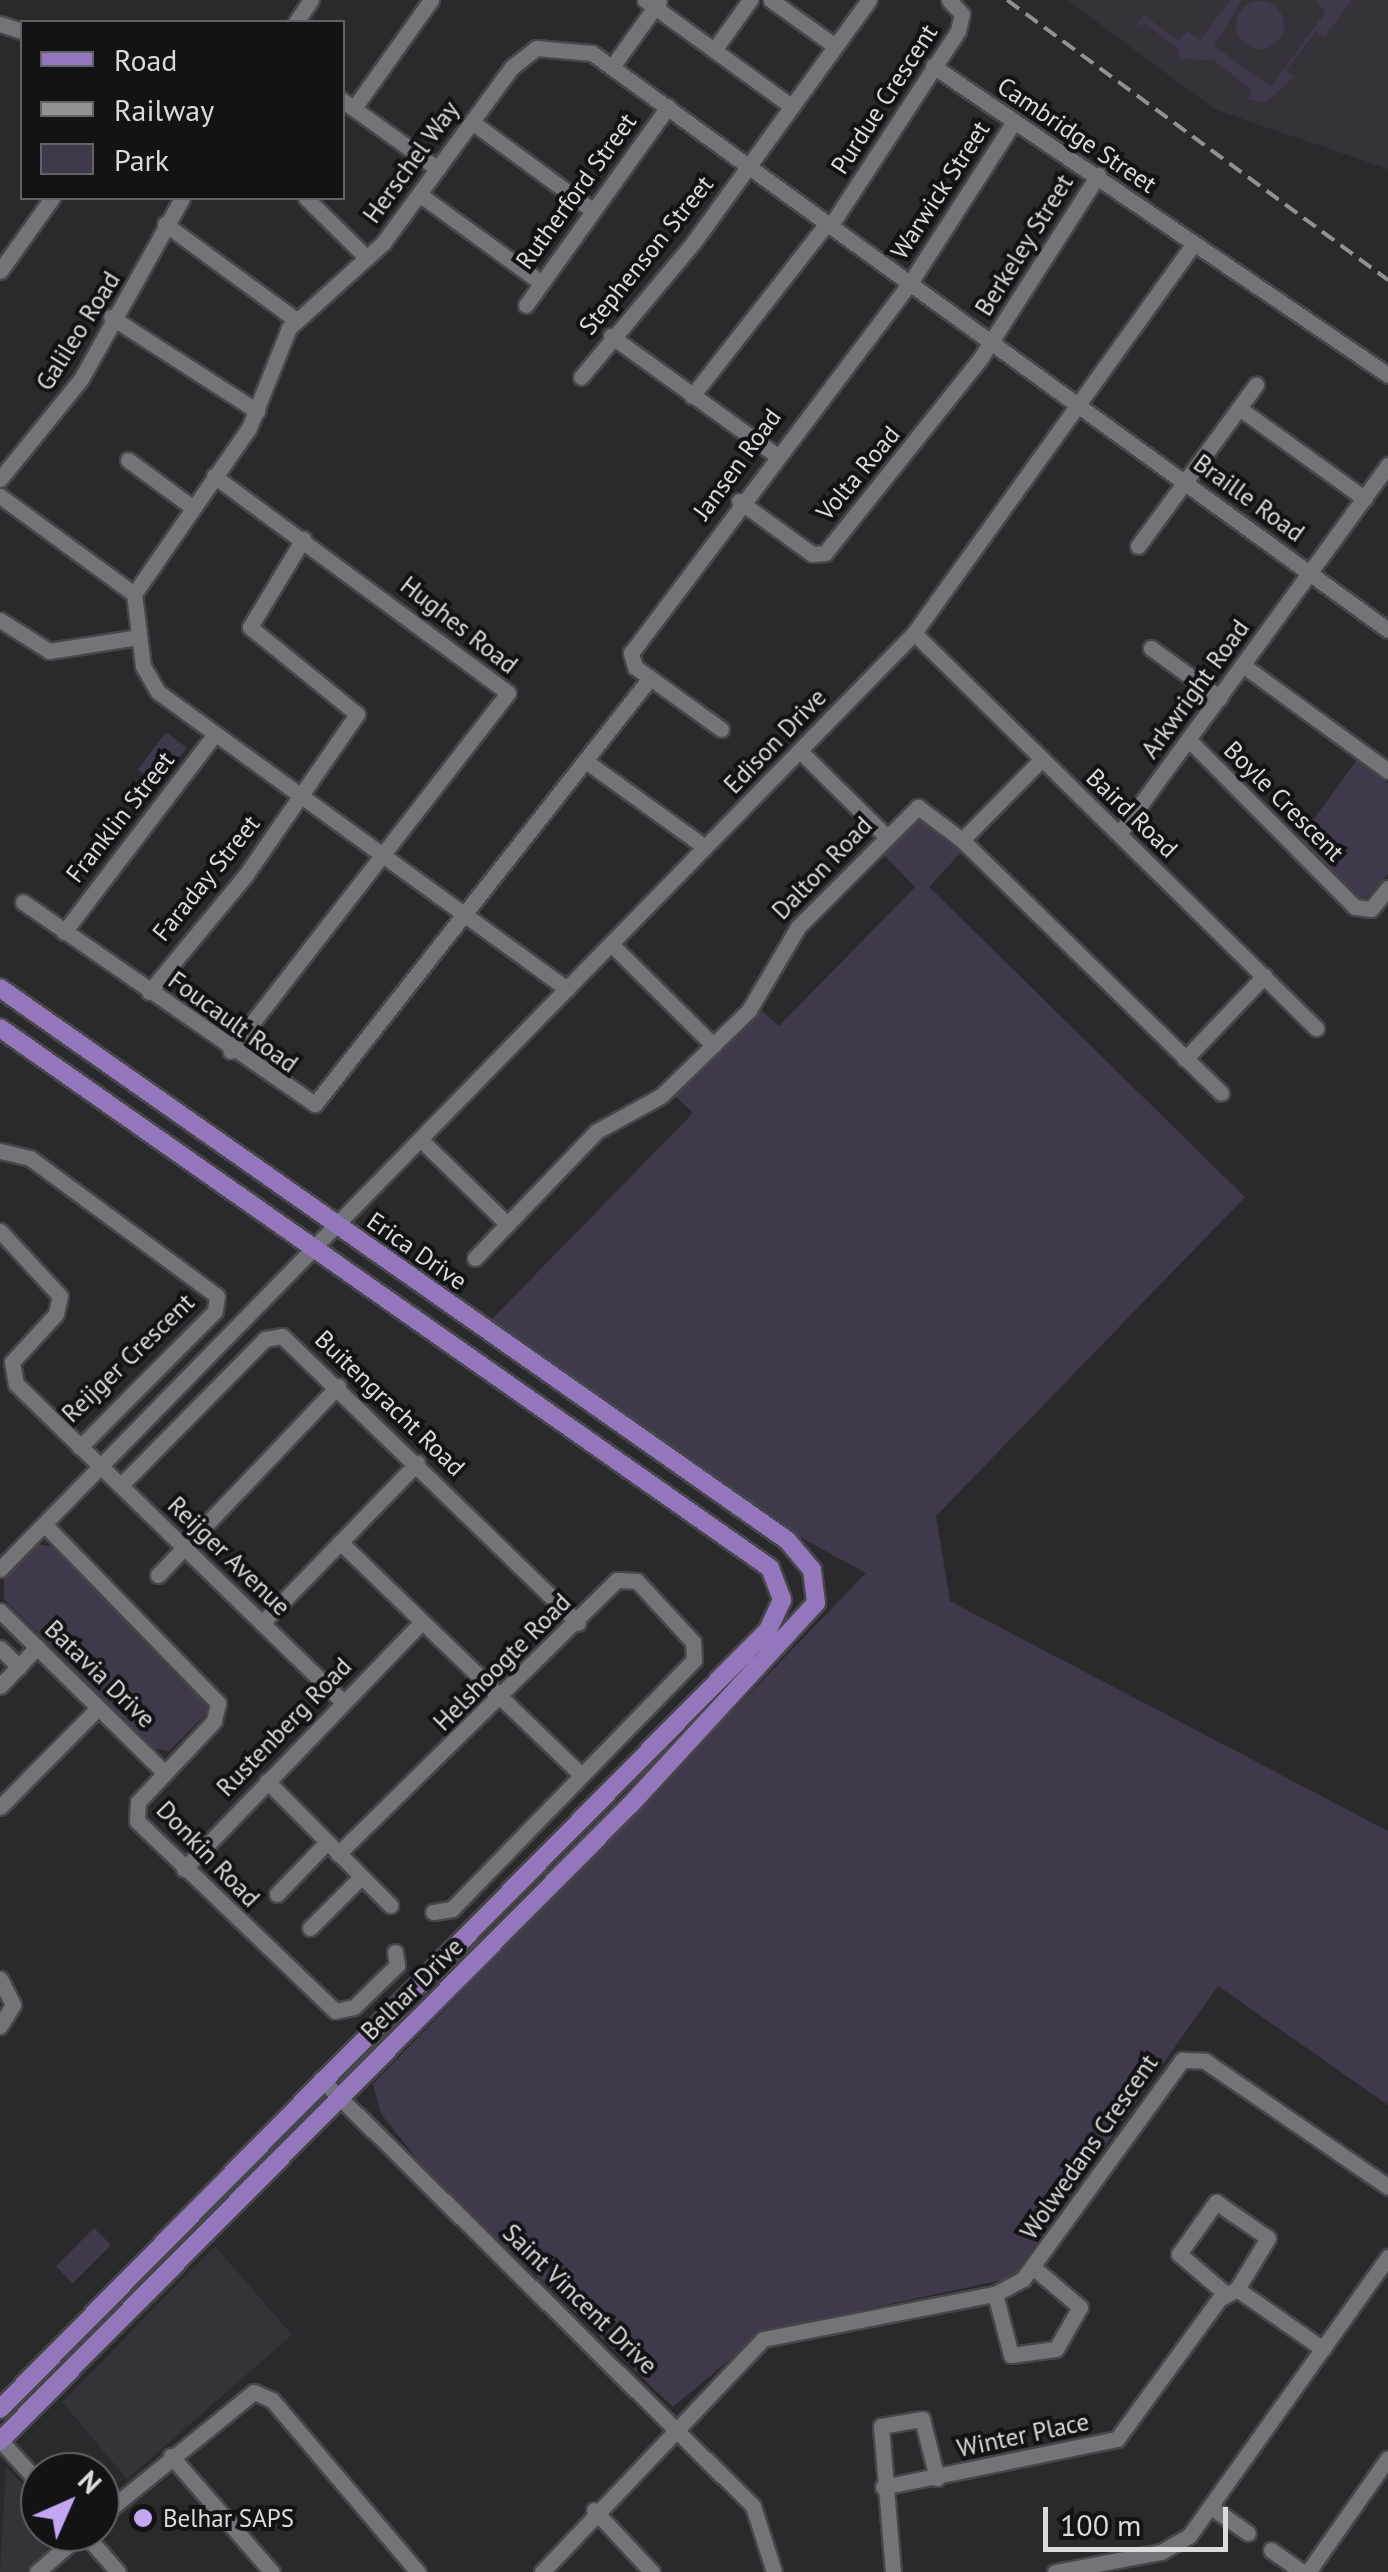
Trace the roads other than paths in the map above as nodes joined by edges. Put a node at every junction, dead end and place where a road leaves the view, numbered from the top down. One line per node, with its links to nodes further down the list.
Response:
1 (431, 0): 11 (street)
2 (750, 0): 8 (street)
3 (770, 0): 7 (street)
4 (869, 0): 7 (street)
5 (949, 0): 9 (street, Purdue Crescent)
6 (654, 2): 8 (street); 10 (street)
7 (836, 46): 12 (street)
8 (714, 50): 12 (street)
9 (933, 66): 15 (street, Cambridge Street); 25 (street, Purdue Crescent)
10 (612, 67): 13 (street, Herschel Way); 14 (street, Herschel Way)
11 (348, 104): 17 (street)
12 (791, 106): 16 (street)
13 (668, 107): 16 (street, Herschel Way); 23 (street, Rutherford Street)
14 (472, 122): 17 (street, Herschel Way); 23 (street)
15 (1012, 124): 18 (street, Cambridge Street); 30 (street, Warwick Street)
16 (751, 167): 25 (street, Herschel Way); 34 (street, Stephenson Street)
17 (438, 169): 19 (street, Herschel Way)
18 (1098, 175): 26 (street, Cambridge Street); 35 (street, Berkeley Street)
19 (419, 194): 27 (street, Herschel Way); 29 (street)
20 (51, 200): 28 (street)
21 (181, 200): 24 (street, Galileo Road)
22 (309, 200): 27 (street)
23 (592, 211): 29 (street, Rutherford Street)
24 (165, 224): 32 (street, Galileo Road); 33 (street)
25 (829, 224): 30 (street, Herschel Way); 39 (street, Purdue Crescent)
26 (1193, 245): 36 (street, Cambridge Street); 40 (street, Edison Drive)
27 (366, 257): 33 (street, Herschel Way)
28 (0, 271)
29 (540, 282): 31 (street, Rutherford Street)
30 (910, 283): 35 (street, Herschel Way); 43 (street, Jansen Road)
31 (526, 305)
32 (112, 317): 42 (street); 47 (street, Galileo Road)
33 (296, 319): 42 (street, Herschel Way)
34 (611, 336): 37 (street, Stephenson Street); 39 (street)
35 (992, 342): 40 (street, Herschel Way); 51 (street, Volta Road)
36 (1388, 375)
37 (581, 377)
38 (1256, 385): 41 (street)
39 (692, 396): 43 (street)
40 (1080, 406): 48 (street, Braille Road); 59 (street, Edison Drive)
41 (1239, 408): 48 (street); 50 (street)
42 (256, 411): 46 (street, Herschel Way)
43 (774, 453): 51 (street, Jansen Road)
44 (128, 460): 52 (street)
45 (1388, 465): 50 (street, Arkwright Road)
46 (214, 476): 52 (street, Herschel Way); 53 (street, Hughes Road)
47 (0, 479)
48 (1184, 482): 54 (street); 55 (street, Braille Road)
49 (0, 496): 56 (street)
50 (1364, 499): 55 (street, Arkwright Road)
51 (739, 501): 63 (street, Jansen Road)
52 (192, 507): 56 (street, Herschel Way)
53 (303, 539): 72 (street, Faraday Street); 77 (street, Hughes Road)
54 (1138, 546)
55 (1310, 573): 58 (street, Braille Road); 62 (street, Arkwright Road)
56 (134, 594): 60 (street)
57 (0, 620): 60 (street)
58 (1388, 630)
59 (914, 633): 68 (street, Edison Drive); 69 (street, Baird Road)
60 (138, 637): 66 (street)
61 (1151, 648): 64 (street)
62 (1244, 666): 64 (street, Arkwright Road); 71 (street)
63 (650, 678): 65 (street); 70 (street)
64 (1220, 698): 67 (street, Arkwright Road)
65 (720, 728)
66 (215, 734): 72 (street); 81 (street, Franklin Street)
67 (1190, 740): 73 (street, Arkwright Road); 78 (street, Boyle Crescent)
68 (800, 751): 74 (street); 76 (street, Edison Drive)
69 (1042, 759): 73 (street, Baird Road); 75 (street)
70 (587, 762): 76 (street); 80 (street)
71 (1388, 772)
72 (303, 796): 77 (street); 86 (street, Faraday Street)
73 (1119, 834): 83 (street, Baird Road)
74 (886, 836): 75 (street, Dalton Road); 89 (street, Dalton Road)
75 (962, 840): 91 (street, Dalton Road)
76 (706, 847): 82 (street, Edison Drive)
77 (384, 855): 80 (street); 90 (street)
78 (1388, 888)
79 (22, 902): 81 (street, Foucault Road)
80 (466, 914): 85 (street); 90 (street, Foucault Road)
81 (64, 932): 86 (street, Foucault Road)
82 (611, 944): 85 (street, Edison Drive); 89 (street)
83 (1264, 976): 88 (street, Baird Road); 91 (street)
84 (0, 988): 96 (main road, Erica Drive)
85 (567, 989): 93 (street, Edison Drive)
86 (149, 992): 90 (street, Foucault Road)
87 (0, 1028): 98 (main road)
88 (1316, 1028)
89 (713, 1045): 95 (street, Dalton Road)
90 (230, 1050)
91 (1186, 1059): 92 (street, Dalton Road)
92 (1220, 1093)
93 (420, 1139): 95 (street); 96 (street, Edison Drive)
94 (0, 1151): 101 (street, Reijger Crescent)
95 (507, 1224): 99 (street, Dalton Road)
96 (336, 1225): 98 (street, Edison Drive); 108 (main road, Erica Drive)
97 (0, 1230): 101 (street, Reijger Crescent)
98 (316, 1246): 103 (street, Edison Drive); 137 (main road, Belhar Drive)
99 (475, 1258)
100 (338, 1386): 102 (street, Buitengracht Road); 104 (street, Buitengracht Road); 107 (street)
101 (80, 1446): 103 (street, Reijger Avenue)
102 (416, 1464): 106 (street); 113 (street, Buitengracht Road)
103 (101, 1465): 104 (street, Reijger Avenue); 105 (street, Edison Drive)
104 (121, 1484): 107 (street, Reijger Avenue)
105 (44, 1524): 109 (street, Edison Drive); 123 (street, Donkin Road)
106 (340, 1542): 112 (street); 114 (street)
107 (184, 1546): 110 (street); 114 (street, Reijger Avenue)
108 (804, 1556): 138 (main road, Belhar Drive)
109 (0, 1569)
110 (158, 1575)
111 (0, 1611): 115 (street, Batavia Drive)
112 (422, 1622): 120 (street); 121 (street, Rustenberg Road)
113 (578, 1622): 117 (street, Helshoogte Road); 120 (street, Helshoogte Road)
114 (262, 1623): 121 (street, Reijger Avenue)
115 (37, 1647): 118 (street); 122 (street, Batavia Drive)
116 (0, 1648): 118 (street, Batavia Drive)
117 (696, 1651): 124 (street, Belhar Drive)
118 (19, 1666): 119 (street)
119 (0, 1686)
120 (501, 1699): 124 (street); 127 (street, Helshoogte Road)
121 (342, 1701): 125 (street, Rustenberg Road)
122 (98, 1708): 123 (street, Batavia Drive); 126 (street)
123 (165, 1773): 128 (street, Donkin Road)
124 (582, 1775): 132 (street, Belhar Drive)
125 (267, 1781): 127 (street); 128 (street, Rustenberg Road)
126 (0, 1807)
127 (332, 1849): 129 (street); 130 (street, Helshoogte Road)
128 (184, 1869): 134 (street, Donkin Road)
129 (361, 1878): 131 (street); 133 (street)
130 (277, 1894)
131 (390, 1905)
132 (432, 1912)
133 (310, 1928)
134 (395, 1952)
135 (0, 1979): 136 (street)
136 (0, 2026)
137 (322, 2079): 138 (street, Saint Vincent Drive); 146 (main road, Belhar Drive)
138 (340, 2097): 147 (street, Saint Vincent Drive); 148 (main road, Belhar Drive)
139 (1388, 2187): 141 (street, Wolwedans Crescent)
140 (1388, 2257): 142 (street)
141 (1034, 2268): 144 (street, Wolwedans Crescent); 144 (street, Wolwedans Crescent)
142 (1382, 2276): 145 (street)
143 (1232, 2291): 143 (street, Winter Place); 145 (street, Winter Place); 152 (street, Winter Place)
144 (995, 2294): 147 (street, Wolwedans Crescent)
145 (1323, 2350): 155 (street)
146 (0, 2409)
147 (675, 2426): 156 (street, Wolwedans Crescent); 168 (street, Saint Vincent Drive)
148 (0, 2440): 151 (street)
149 (171, 2456): 154 (street); 164 (street); 165 (street)
150 (1388, 2458): 171 (street)
151 (20, 2462)
152 (937, 2478): 153 (street, Winter Place); 153 (street, Winter Place)
153 (884, 2487): 169 (street, Winter Place)
154 (120, 2500)
155 (1211, 2507): 157 (street); 161 (street)
156 (594, 2510): 166 (street, Wolwedans Crescent); 167 (street)
157 (1248, 2533)
158 (1271, 2550): 171 (street)
159 (60, 2552): 162 (street)
160 (100, 2552): 163 (street)
161 (1147, 2564): 170 (street)
162 (37, 2572)
163 (118, 2572)
164 (272, 2572)
165 (418, 2572)
166 (542, 2572)
167 (652, 2572)
168 (774, 2572)
169 (893, 2572)
170 (1055, 2572)
171 (1305, 2572)

